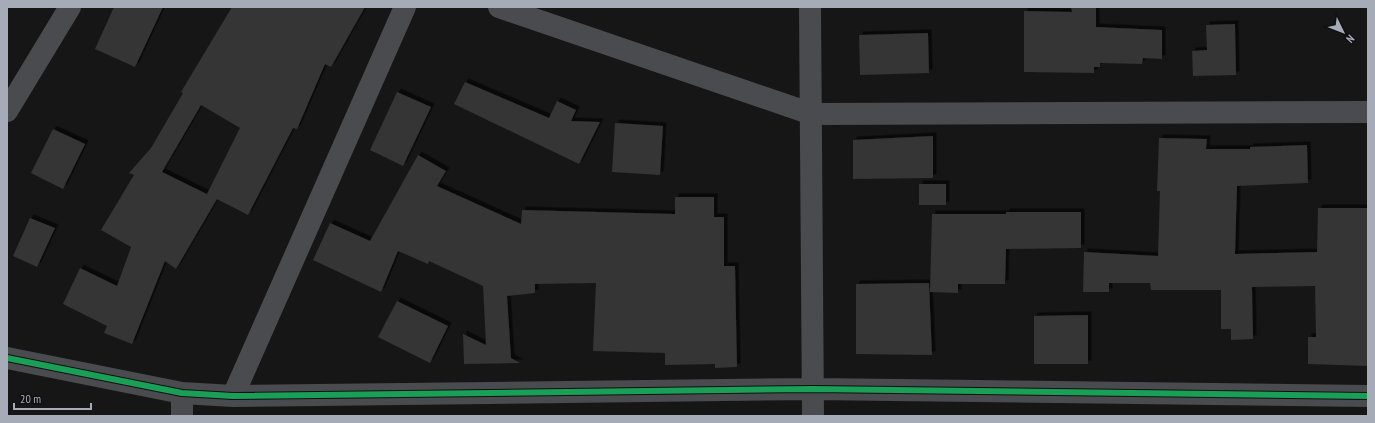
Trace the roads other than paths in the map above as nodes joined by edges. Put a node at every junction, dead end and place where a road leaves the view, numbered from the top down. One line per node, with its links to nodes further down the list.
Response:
1 (70, 7): 5 (street)
2 (405, 7): 11 (street)
3 (499, 7): 7 (street)
4 (810, 7): 7 (street)
5 (7, 111)
6 (1368, 112): 7 (street)
7 (812, 114): 9 (street)
8 (7, 358): 10 (street)
9 (813, 389): 11 (street); 12 (street); 14 (street)
10 (182, 393): 11 (street); 13 (street)
11 (233, 396)
12 (1368, 396)
13 (182, 416)
14 (813, 416)

